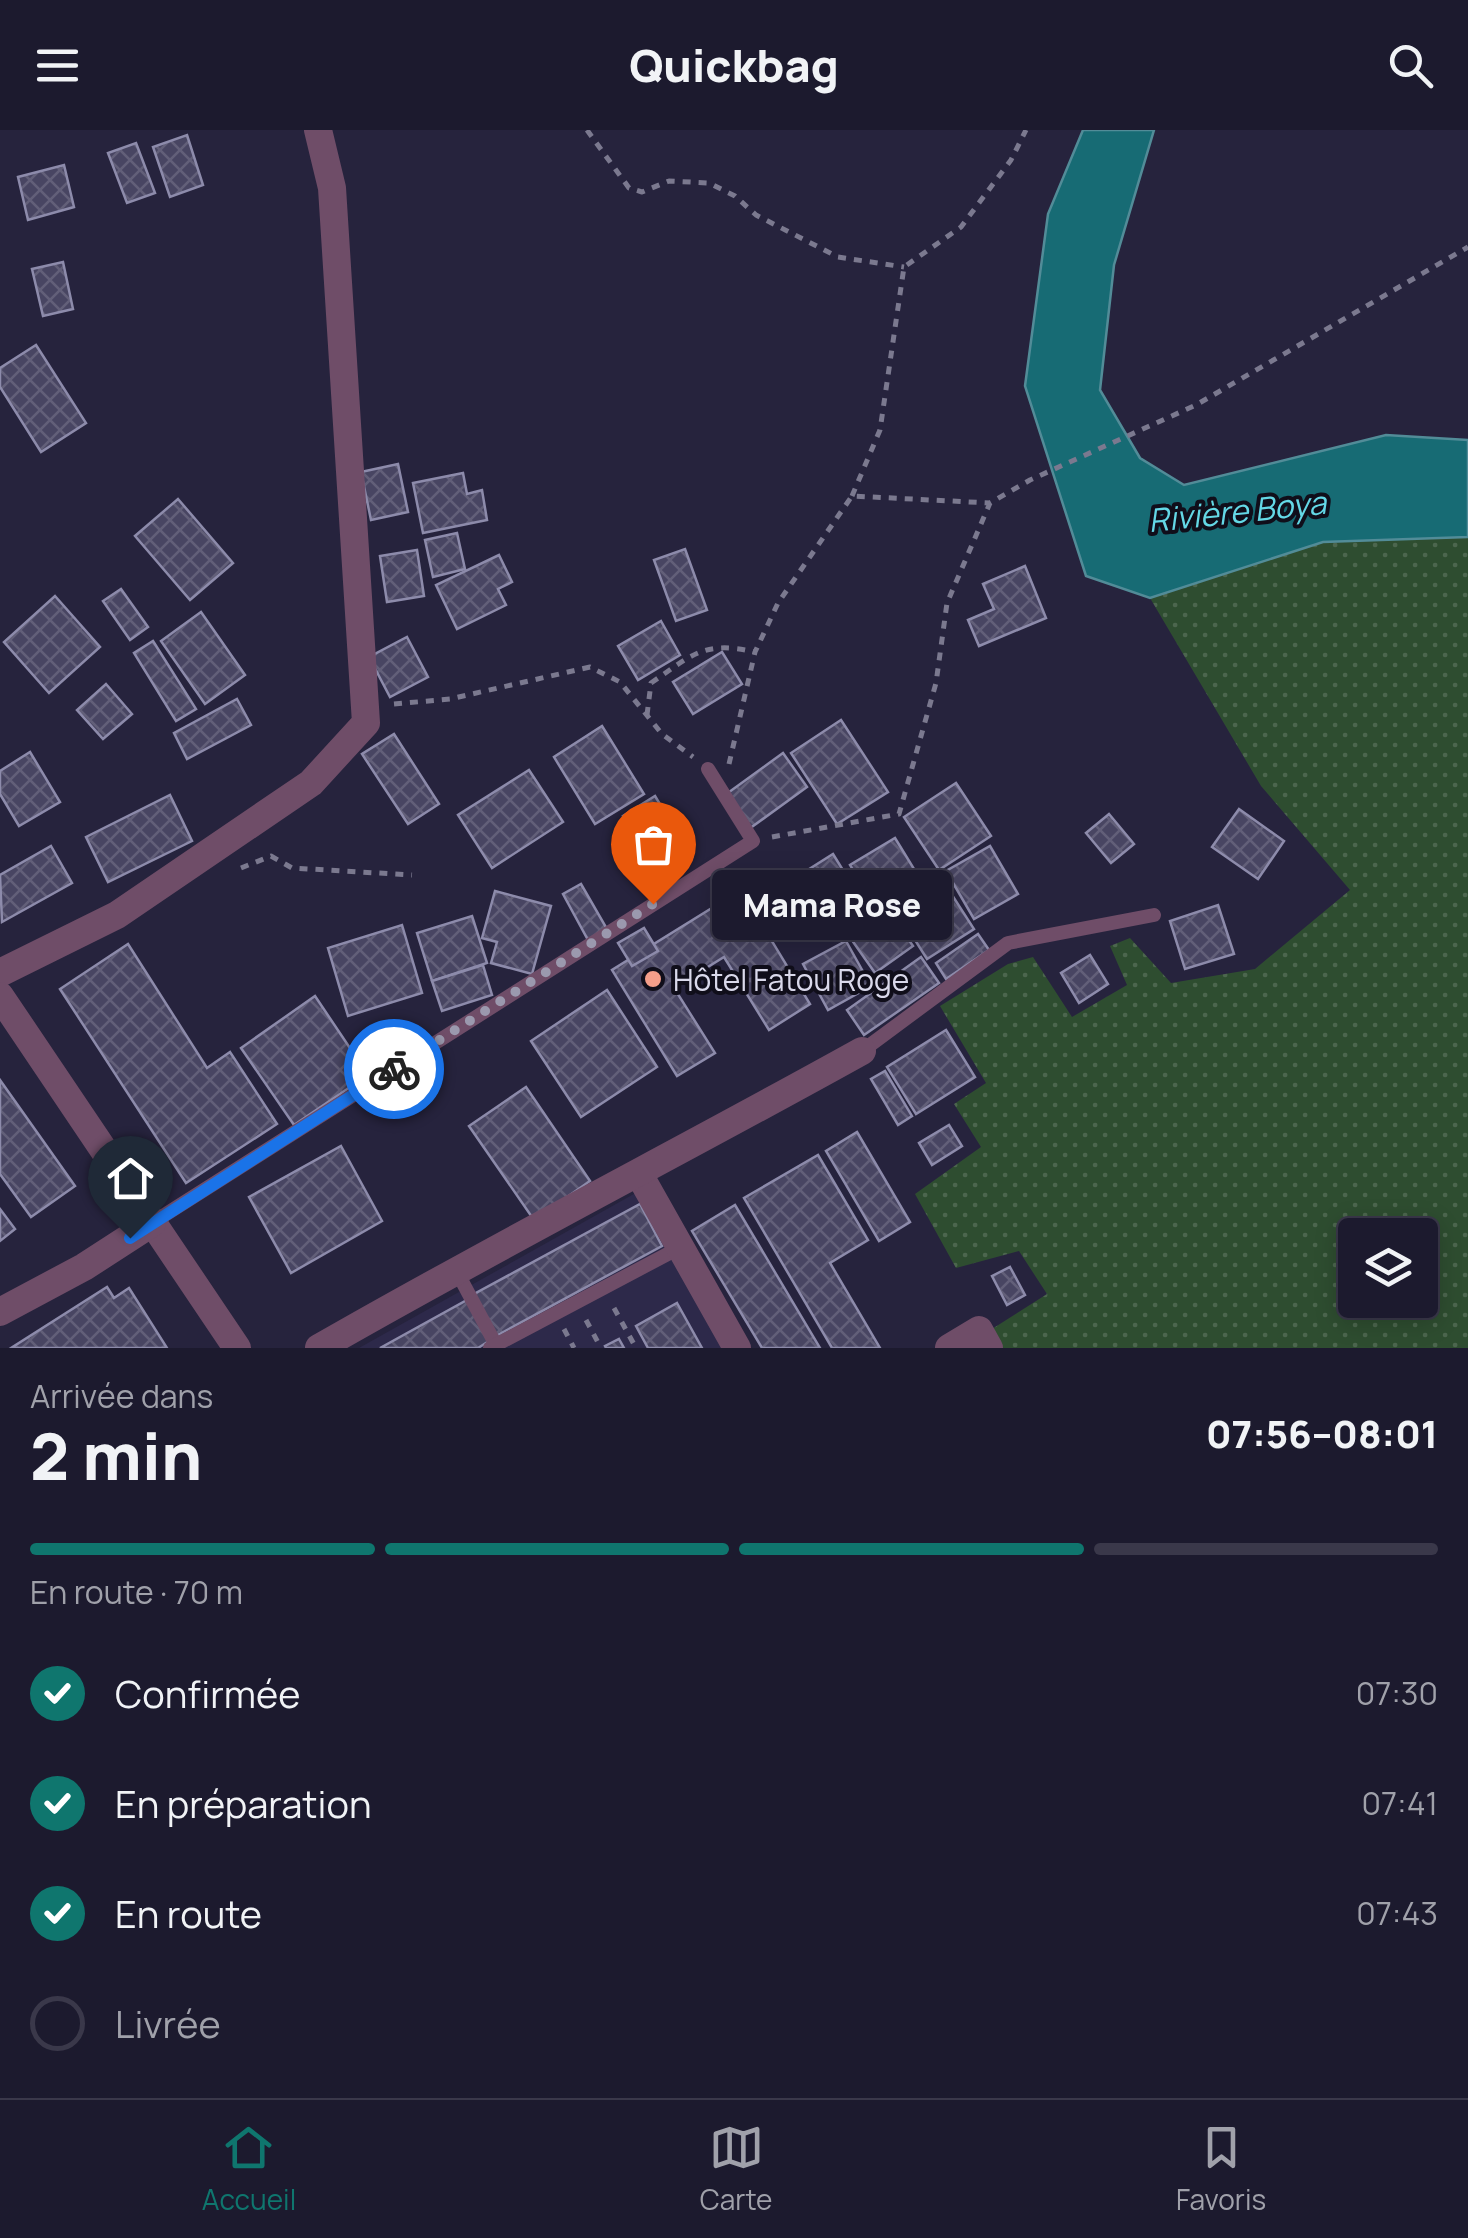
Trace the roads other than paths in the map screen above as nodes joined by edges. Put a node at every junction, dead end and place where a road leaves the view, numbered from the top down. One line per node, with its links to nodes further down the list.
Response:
1 (318, 130): 4 (street)
2 (708, 768): 8 (lane)
3 (1154, 916): 6 (lane)
4 (0, 973)
5 (0, 996): 8 (street)
6 (862, 1051): 7 (street)
7 (639, 1174): 9 (street); 10 (street)
8 (152, 1222): 11 (street); 13 (street)
9 (679, 1248): 12 (lane); 15 (street)
10 (456, 1270): 12 (lane); 14 (street)
11 (0, 1312)
12 (493, 1347)
13 (237, 1348)
14 (319, 1348)
15 (737, 1348)
16 (949, 1348): 17 (street)
17 (989, 1348)

